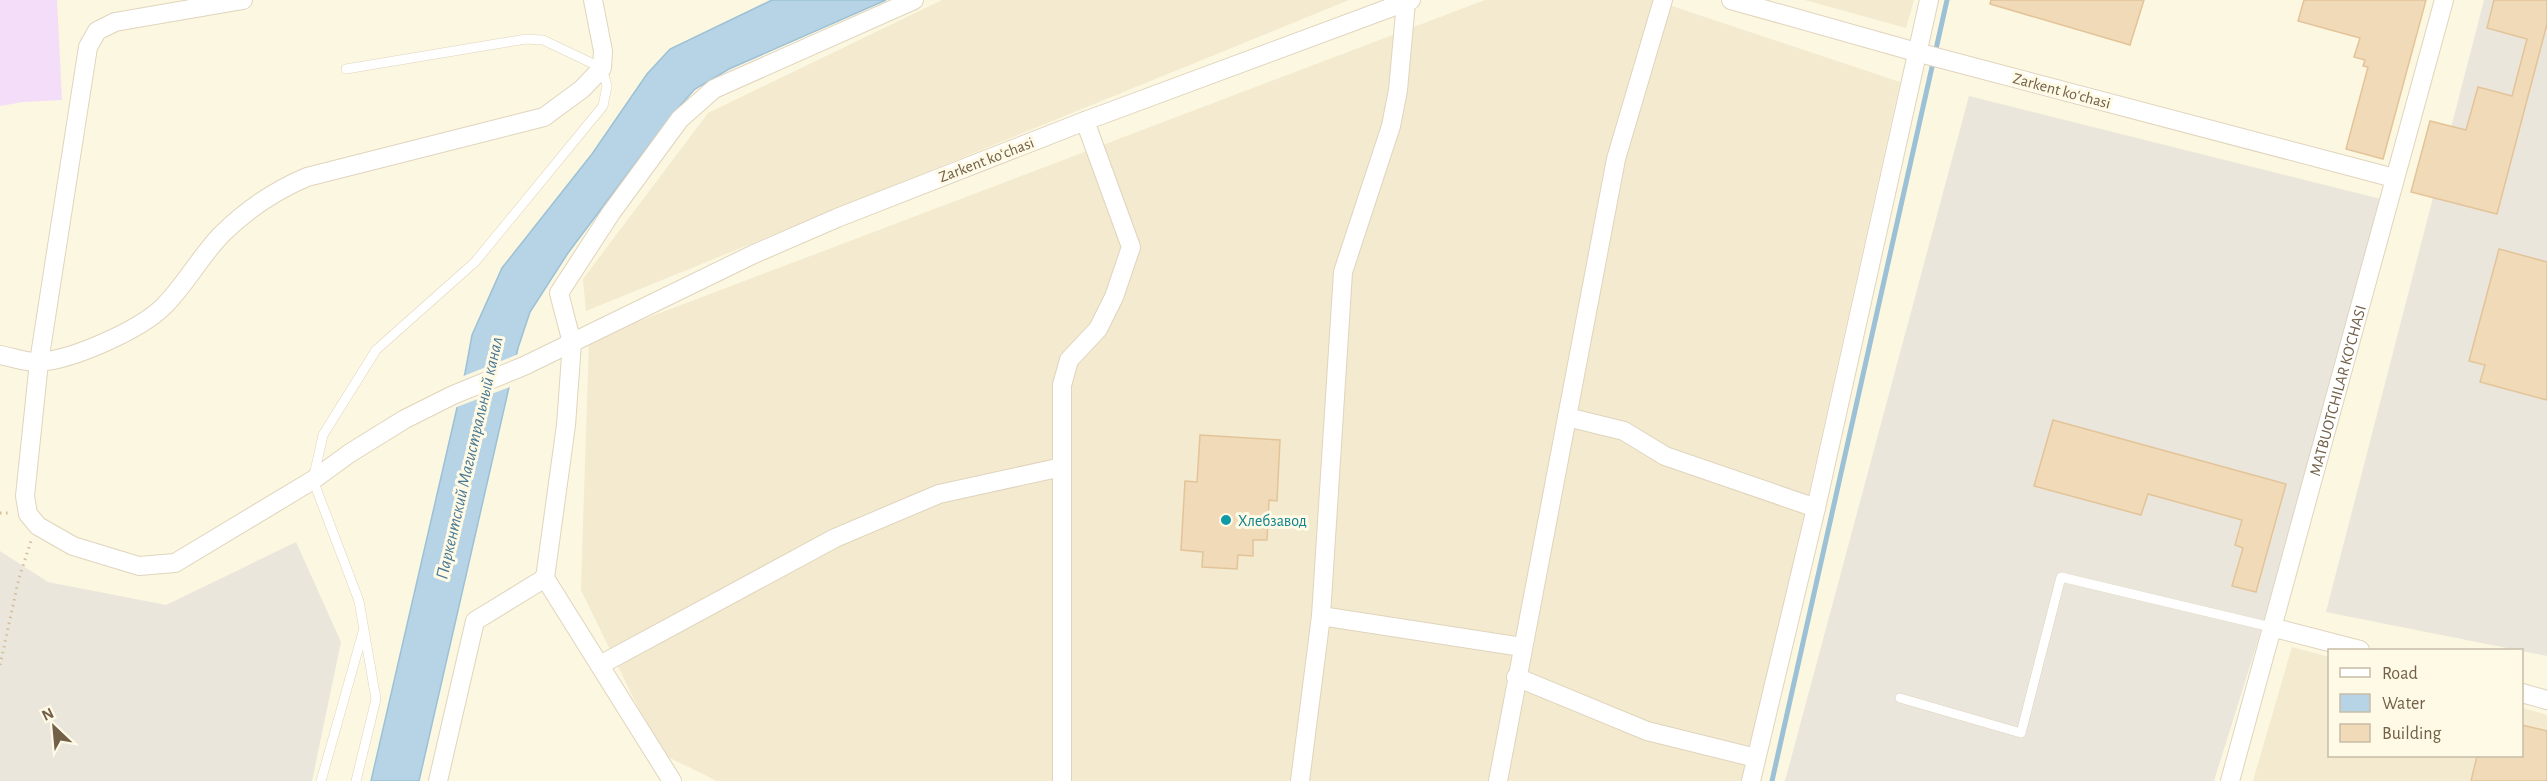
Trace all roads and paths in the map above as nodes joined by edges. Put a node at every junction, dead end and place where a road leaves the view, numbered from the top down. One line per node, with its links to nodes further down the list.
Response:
1 (243, 0): 16 (street)
2 (593, 0): 10 (street)
3 (914, 0): 14 (street)
4 (1663, 0): 17 (street)
5 (1731, 0): 9 (street, Zarkent koʻchasi)
6 (1929, 0): 9 (street)
7 (2444, 0): 13 (street, MATBUOTCHILAR KO'CHASI)
8 (1408, 1): 12 (street, Zarkent koʻchasi); 23 (street)
9 (1928, 55): 13 (street, Zarkent koʻchasi); 20 (street)
10 (602, 68): 11 (lane); 16 (street); 19 (lane)
11 (346, 69)
12 (1085, 121): 14 (street, Zarkent koʻchasi); 18 (street)
13 (2394, 178): 24 (street, MATBUOTCHILAR KO'CHASI)
14 (572, 343): 19 (street, Zarkent koʻchasi); 22 (street)
15 (0, 355): 16 (street)
16 (39, 362): 21 (street)
17 (1567, 417): 20 (street); 26 (street)
18 (1062, 467): 29 (street); 39 (street)
19 (313, 480): 21 (street, Zarkent koʻchasi); 25 (lane)
20 (1816, 508): 34 (street)
21 (38, 526): 28 (path)
22 (545, 578): 29 (street); 37 (street)
23 (1320, 616): 26 (street); 40 (street)
24 (2271, 627): 27 (street); 32 (lane); 43 (street, MATBUOTCHILAR KO'CHASI)
25 (364, 630): 35 (lane); 36 (lane)
26 (1522, 647): 30 (street)
27 (2353, 649)
28 (0, 665)
29 (600, 665): 38 (street)
30 (1516, 677): 34 (street); 41 (street)
31 (2523, 693): 33 (street)
32 (1900, 698)
33 (2547, 700)
34 (1756, 758): 42 (street)
35 (321, 781)
36 (356, 781)
37 (438, 781)
38 (672, 781)
39 (1062, 781)
40 (1300, 781)
41 (1498, 781)
42 (1751, 781)
43 (2230, 781)

